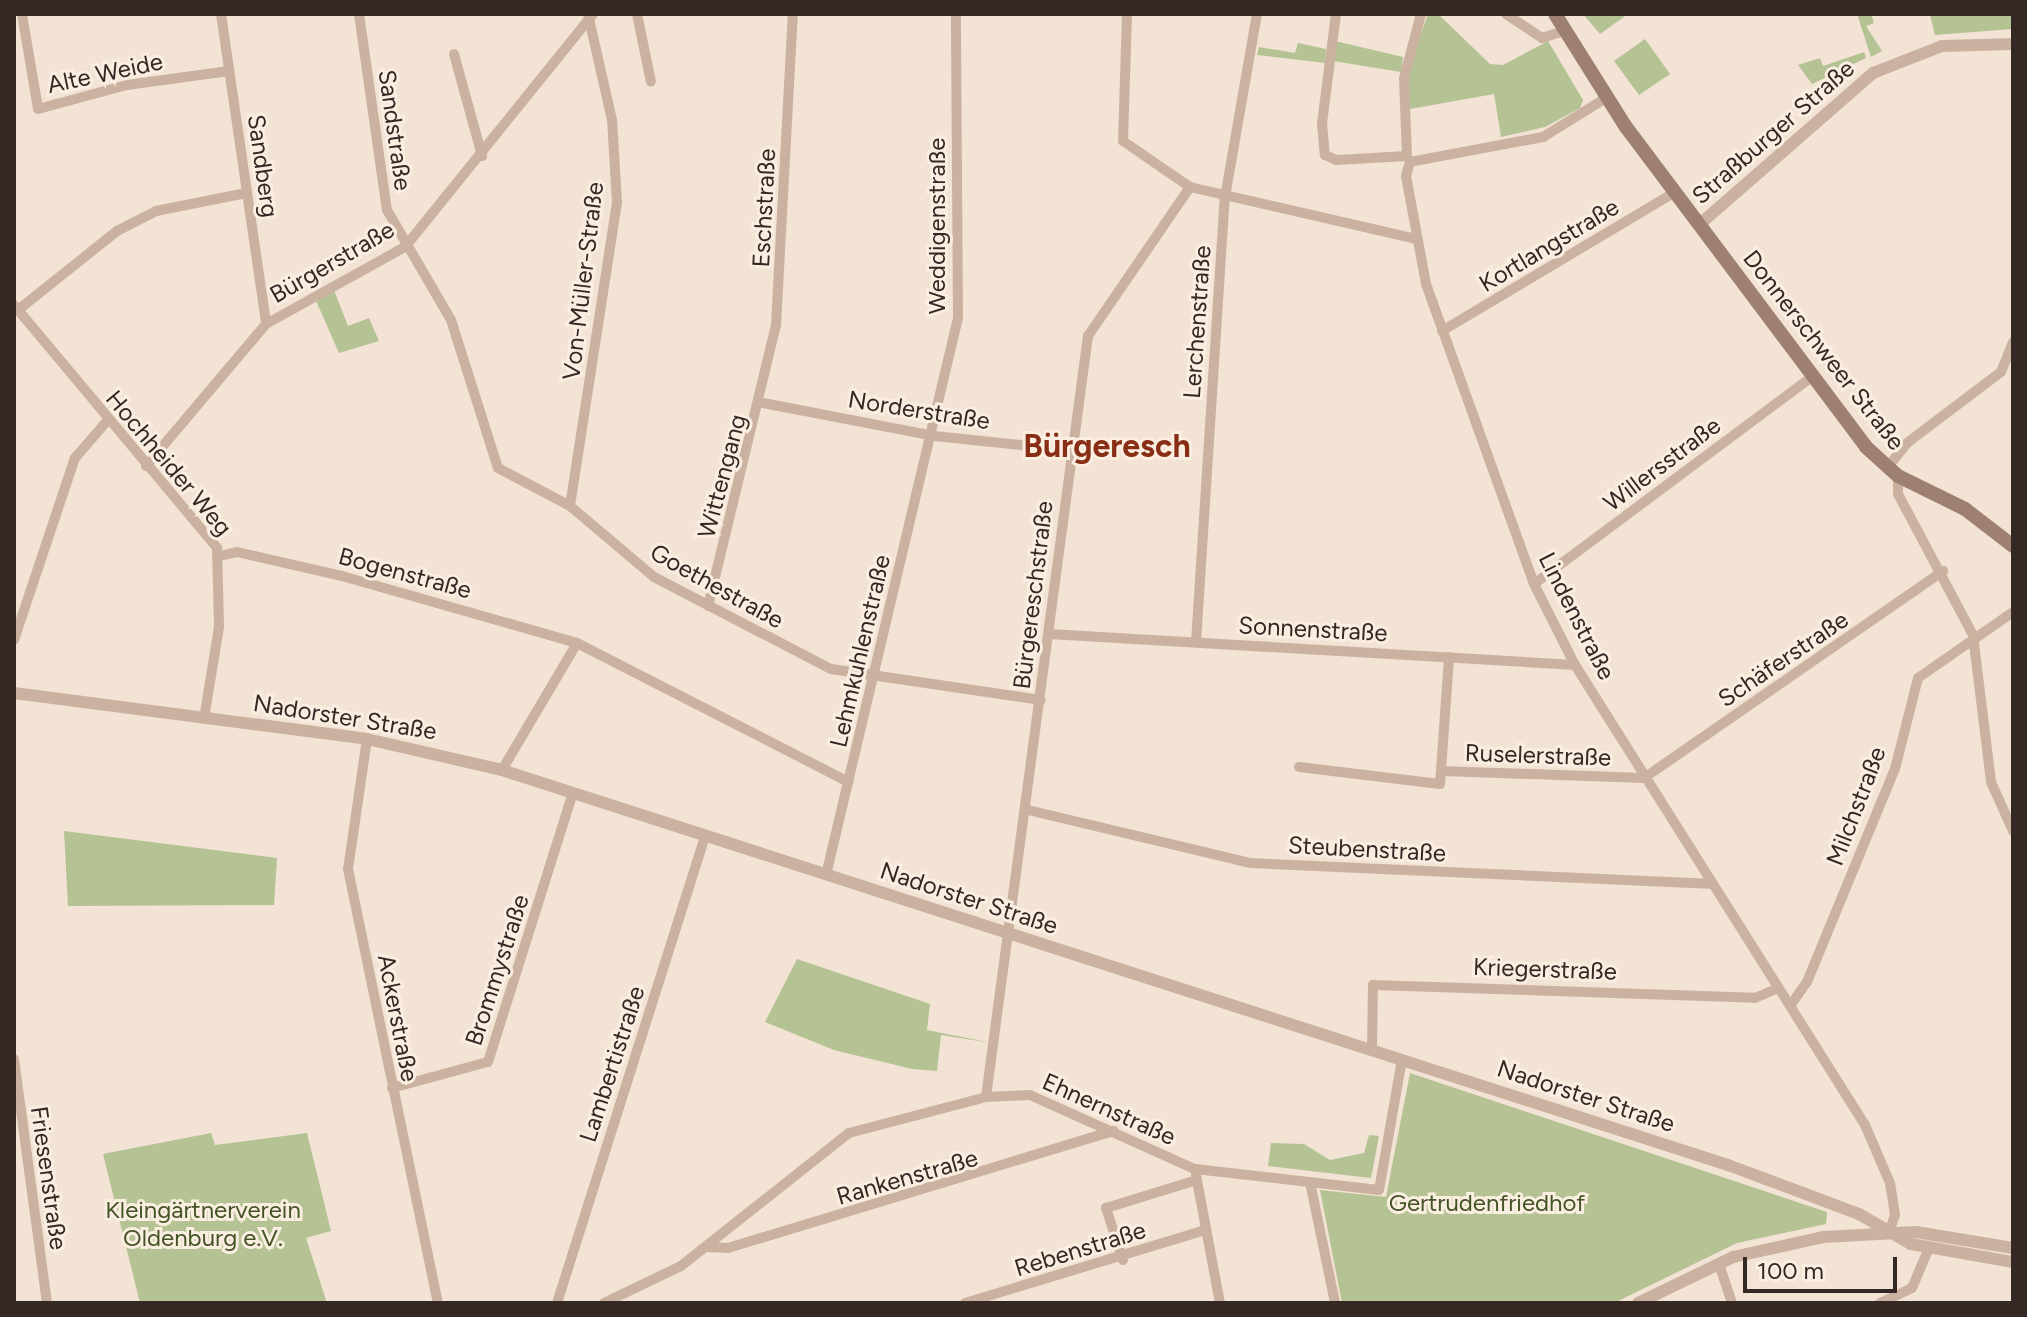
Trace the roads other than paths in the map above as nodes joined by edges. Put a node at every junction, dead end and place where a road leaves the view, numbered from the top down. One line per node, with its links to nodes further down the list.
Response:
1 (22, 14): 17 (street, Alte Weide)
2 (221, 14): 17 (street, Sandberg)
3 (359, 14): 28 (street, Sandstraße)
4 (637, 14): 18 (street)
5 (793, 14): 34 (street, Eschstraße)
6 (956, 14): 36 (street, Weddigenstraße)
7 (1127, 14): 22 (street)
8 (1257, 14): 25 (street, Lerchenstraße)
9 (1336, 14): 21 (street)
10 (1421, 14): 21 (street, Lindenstraße)
11 (1506, 14): 14 (street)
12 (1555, 14): 14 (main road, Donnerschweer Straße)
13 (590, 15): 20 (street, Bürgerstraße); 40 (street, Von-Müller-Straße)
14 (1564, 31): 19 (main road, Donnerschweer Straße)
15 (2013, 44): 26 (street, Straßburger Straße)
16 (454, 54): 20 (street)
17 (229, 71): 24 (street, Sandberg)
18 (651, 82)
19 (1606, 98): 21 (street); 23 (main road, Donnerschweer Straße)
20 (482, 156): 28 (street, Bürgerstraße)
21 (1409, 159): 27 (street, Lindenstraße)
22 (1190, 187): 25 (street); 37 (street, Bürgereschstraße)
23 (1675, 192): 26 (main road, Donnerschweer Straße); 31 (street, Kortlangstraße)
24 (246, 193): 29 (street); 30 (street, Sandberg)
25 (1225, 197): 27 (street); 50 (street, Lerchenstraße)
26 (1700, 224): 33 (main road, Donnerschweer Straße)
27 (1417, 239): 31 (street, Lindenstraße)
28 (405, 247): 30 (street, Bürgerstraße); 40 (street, Goethestraße)
29 (16, 308): 35 (street, Hochheider Weg)
30 (266, 324): 38 (street, Bürgerstraße)
31 (1442, 331): 44 (street, Lindenstraße)
32 (2013, 342): 39 (street)
33 (1813, 376): 39 (main road, Donnerschweer Straße); 44 (street, Willersstraße)
34 (763, 403): 36 (street, Norderstraße); 45 (street, Wittengang)
35 (107, 421): 38 (street, Hochheider Weg); 49 (street)
36 (934, 436): 37 (street, Norderstraße); 54 (street, Lehmkuhlenstraße)
37 (1070, 450): 47 (street, Bürgereschstraße)
38 (146, 466): 42 (street, Hochheider Weg)
39 (1893, 472): 41 (main road); 43 (street, Donnerschweer Straße)
40 (570, 506): 45 (street, Goethestraße)
41 (2013, 546)
42 (220, 556): 51 (street, Bogenstraße); 57 (street, Hochheider Weg)
43 (1943, 571): 48 (street, Donnerschweer Straße); 62 (street, Schäferstraße)
44 (1534, 584): 53 (street, Lindenstraße)
45 (708, 606): 54 (street, Goethestraße)
46 (2013, 612): 48 (street, Milchstraße)
47 (1049, 634): 50 (street, Sonnenstraße); 56 (street, Bürgereschstraße)
48 (1973, 635): 66 (street, Donnerschweer Straße); 72 (street, Milchstraße)
49 (14, 640)
50 (1196, 642): 52 (street, Sonnenstraße)
51 (577, 643): 60 (street); 63 (street, Bogenstraße)
52 (1449, 657): 53 (street, Sonnenstraße); 61 (street)
53 (1575, 665): 62 (street, Lindenstraße)
54 (877, 679): 56 (street, Goethestraße); 63 (street, Lehmkuhlenstraße)
55 (14, 693): 57 (street, Nadorster Straße)
56 (1041, 700): 65 (street, Bürgereschstraße)
57 (204, 719): 58 (street, Nadorster Straße)
58 (367, 739): 60 (street, Nadorster Straße); 76 (street, Ackerstraße)
59 (1299, 767): 61 (street, Ruselerstraße)
60 (502, 770): 64 (street, Nadorster Straße)
61 (1442, 771): 62 (street, Ruselerstraße)
62 (1644, 778): 69 (street, Lindenstraße)
63 (849, 782): 68 (street, Lehmkuhlenstraße)
64 (573, 793): 67 (street, Nadorster Straße); 76 (street, Brommystraße)
65 (1028, 810): 69 (street, Steubenstraße); 70 (street, Bürgereschstraße)
66 (2013, 831)
67 (705, 837): 68 (street, Nadorster Straße); 93 (street, Lambertistraße)
68 (826, 875): 70 (street, Nadorster Straße)
69 (1709, 884): 71 (street, Lindenstraße)
70 (1013, 935): 73 (street, Nadorster Straße); 78 (street, Bürgereschstraße)
71 (1778, 988): 72 (street, Lindenstraße); 73 (street, Kriegerstraße)
72 (1790, 1006): 83 (street, Lindenstraße)
73 (1372, 1049): 75 (street, Nadorster Straße)
74 (14, 1059): 77 (street, Friesenstraße)
75 (1402, 1060): 81 (street, Ehnernstraße); 83 (street, Nadorster Straße)
76 (392, 1088): 92 (street, Ackerstraße)
77 (16, 1096): 91 (street, Friesenstraße)
78 (986, 1097): 79 (street, Ehnernstraße); 84 (street, Ehnernstraße)
79 (1114, 1131): 80 (street, Ehnernstraße); 84 (street, Rankenstraße)
80 (1196, 1174): 81 (street, Ehnernstraße); 82 (street); 87 (street)
81 (1310, 1182): 97 (street)
82 (1206, 1230): 87 (street, Rebenstraße); 96 (street)
83 (1889, 1232): 85 (street); 86 (street); 89 (street)
84 (707, 1247): 94 (street, Ehnernstraße)
85 (1929, 1248): 88 (street); 90 (street)
86 (2013, 1248)
87 (1123, 1260): 95 (street, Rebenstraße)
88 (2013, 1262)
89 (1721, 1269): 98 (street); 99 (street)
90 (1903, 1299): 100 (street)
91 (47, 1303)
92 (438, 1303)
93 (557, 1303)
94 (604, 1303)
95 (965, 1303)
96 (1220, 1303)
97 (1335, 1303)
98 (1638, 1303)
99 (1732, 1303)
100 (1880, 1303)

